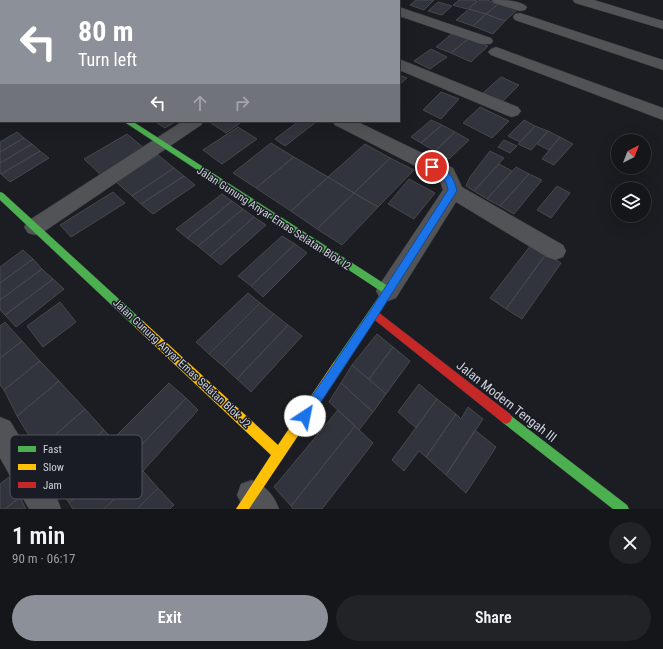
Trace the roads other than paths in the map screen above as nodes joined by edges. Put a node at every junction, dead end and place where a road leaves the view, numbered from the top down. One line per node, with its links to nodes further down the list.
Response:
1 (499, 0): 6 (street)
2 (580, 0): 4 (street)
3 (400, 10): 8 (street)
4 (663, 25)
5 (400, 64): 7 (street)
6 (663, 65)
7 (512, 110)
8 (663, 114)
9 (128, 122): 12 (street, Jalan Gunung Anyar Emas Selatan Blok I2)
10 (194, 122): 12 (street)
11 (342, 122): 13 (street)
12 (161, 145): 15 (street); 17 (street, Jalan Gunung Anyar Emas Selatan Blok I2)
13 (453, 191): 16 (street); 17 (street)
14 (0, 195): 15 (street, Jalan Gunung Anyar Emas Selatan Blok J2)
15 (35, 228): 21 (street, Jalan Gunung Anyar Emas Selatan Blok J2)
16 (555, 251)
17 (388, 291): 18 (street)
18 (374, 314): 21 (street); 25 (street, Jalan Modern Tengah III)
19 (0, 430): 20 (street)
20 (10, 447)
21 (279, 454): 23 (street)
22 (40, 499): 24 (street)
23 (253, 504)
24 (46, 509)
25 (623, 509)

